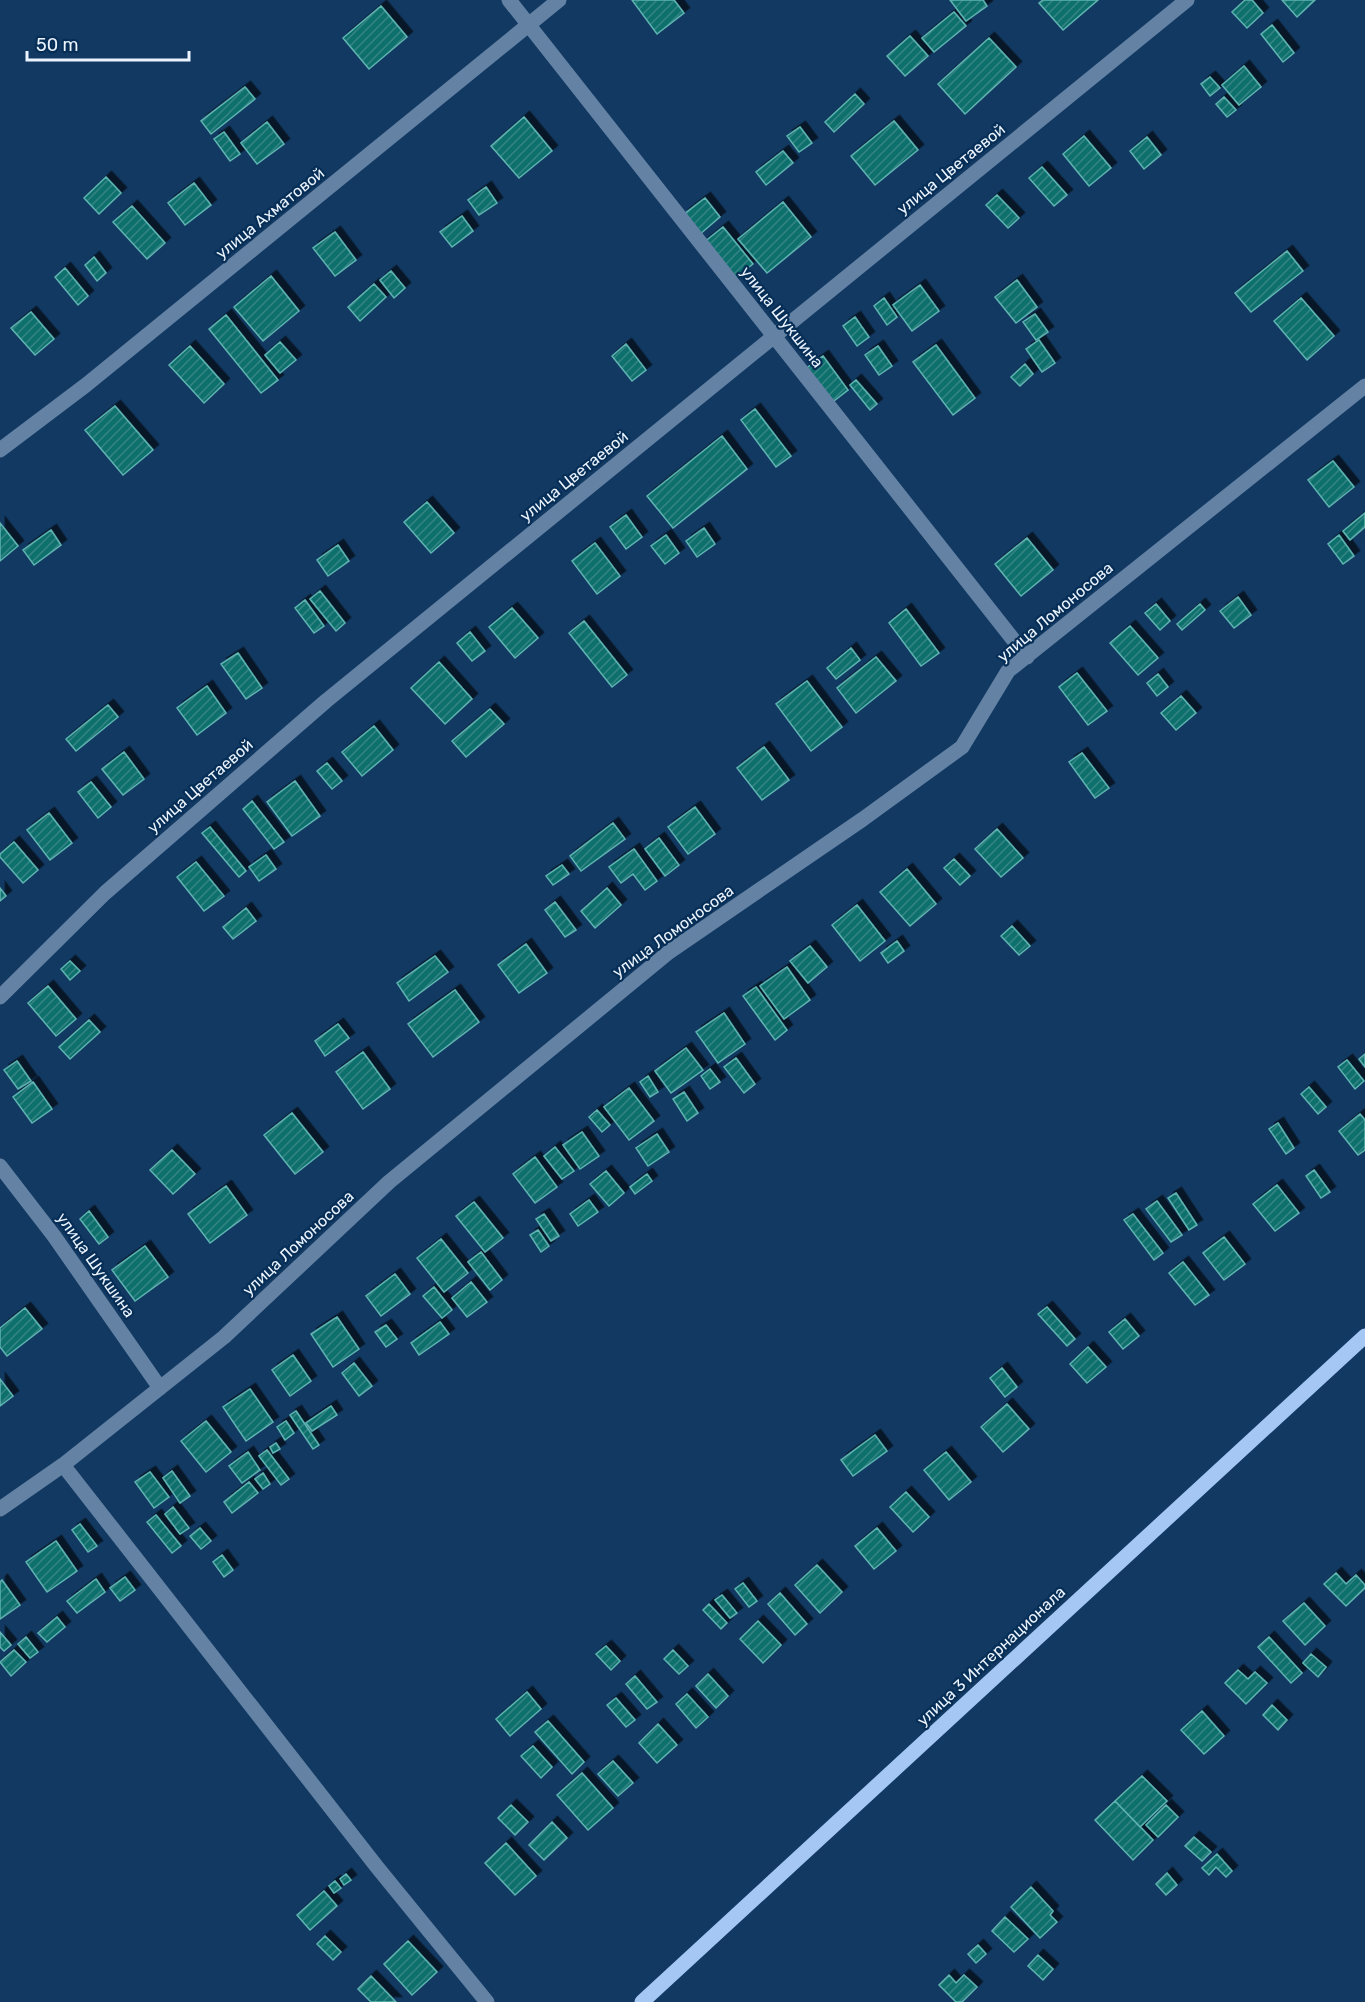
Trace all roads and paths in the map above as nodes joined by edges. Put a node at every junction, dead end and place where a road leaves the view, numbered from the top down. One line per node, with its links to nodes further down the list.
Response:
1 (509, 0): 4 (street, улица Шукшина)
2 (560, 0): 4 (street, улица Ахматовой)
3 (1187, 0): 5 (street, улица Цветаевой)
4 (528, 25): 5 (street, улица Шукшина); 7 (street, улица Ахматовой)
5 (774, 336): 8 (street, улица Шукшина); 9 (street, улица Цветаевой)
6 (1365, 386): 8 (street, улица Ломоносова)
7 (0, 450)
8 (1027, 657): 12 (street, улица Ломоносова)
9 (0, 997)
10 (0, 1166): 12 (street, улица Шукшина)
11 (1365, 1336): 16 (main road, улица 3 Интернационала)
12 (160, 1388): 13 (street, улица Ломоносова)
13 (63, 1465): 14 (street, улица Ломоносова); 15 (street)
14 (0, 1509)
15 (487, 2002)
16 (642, 2002)

